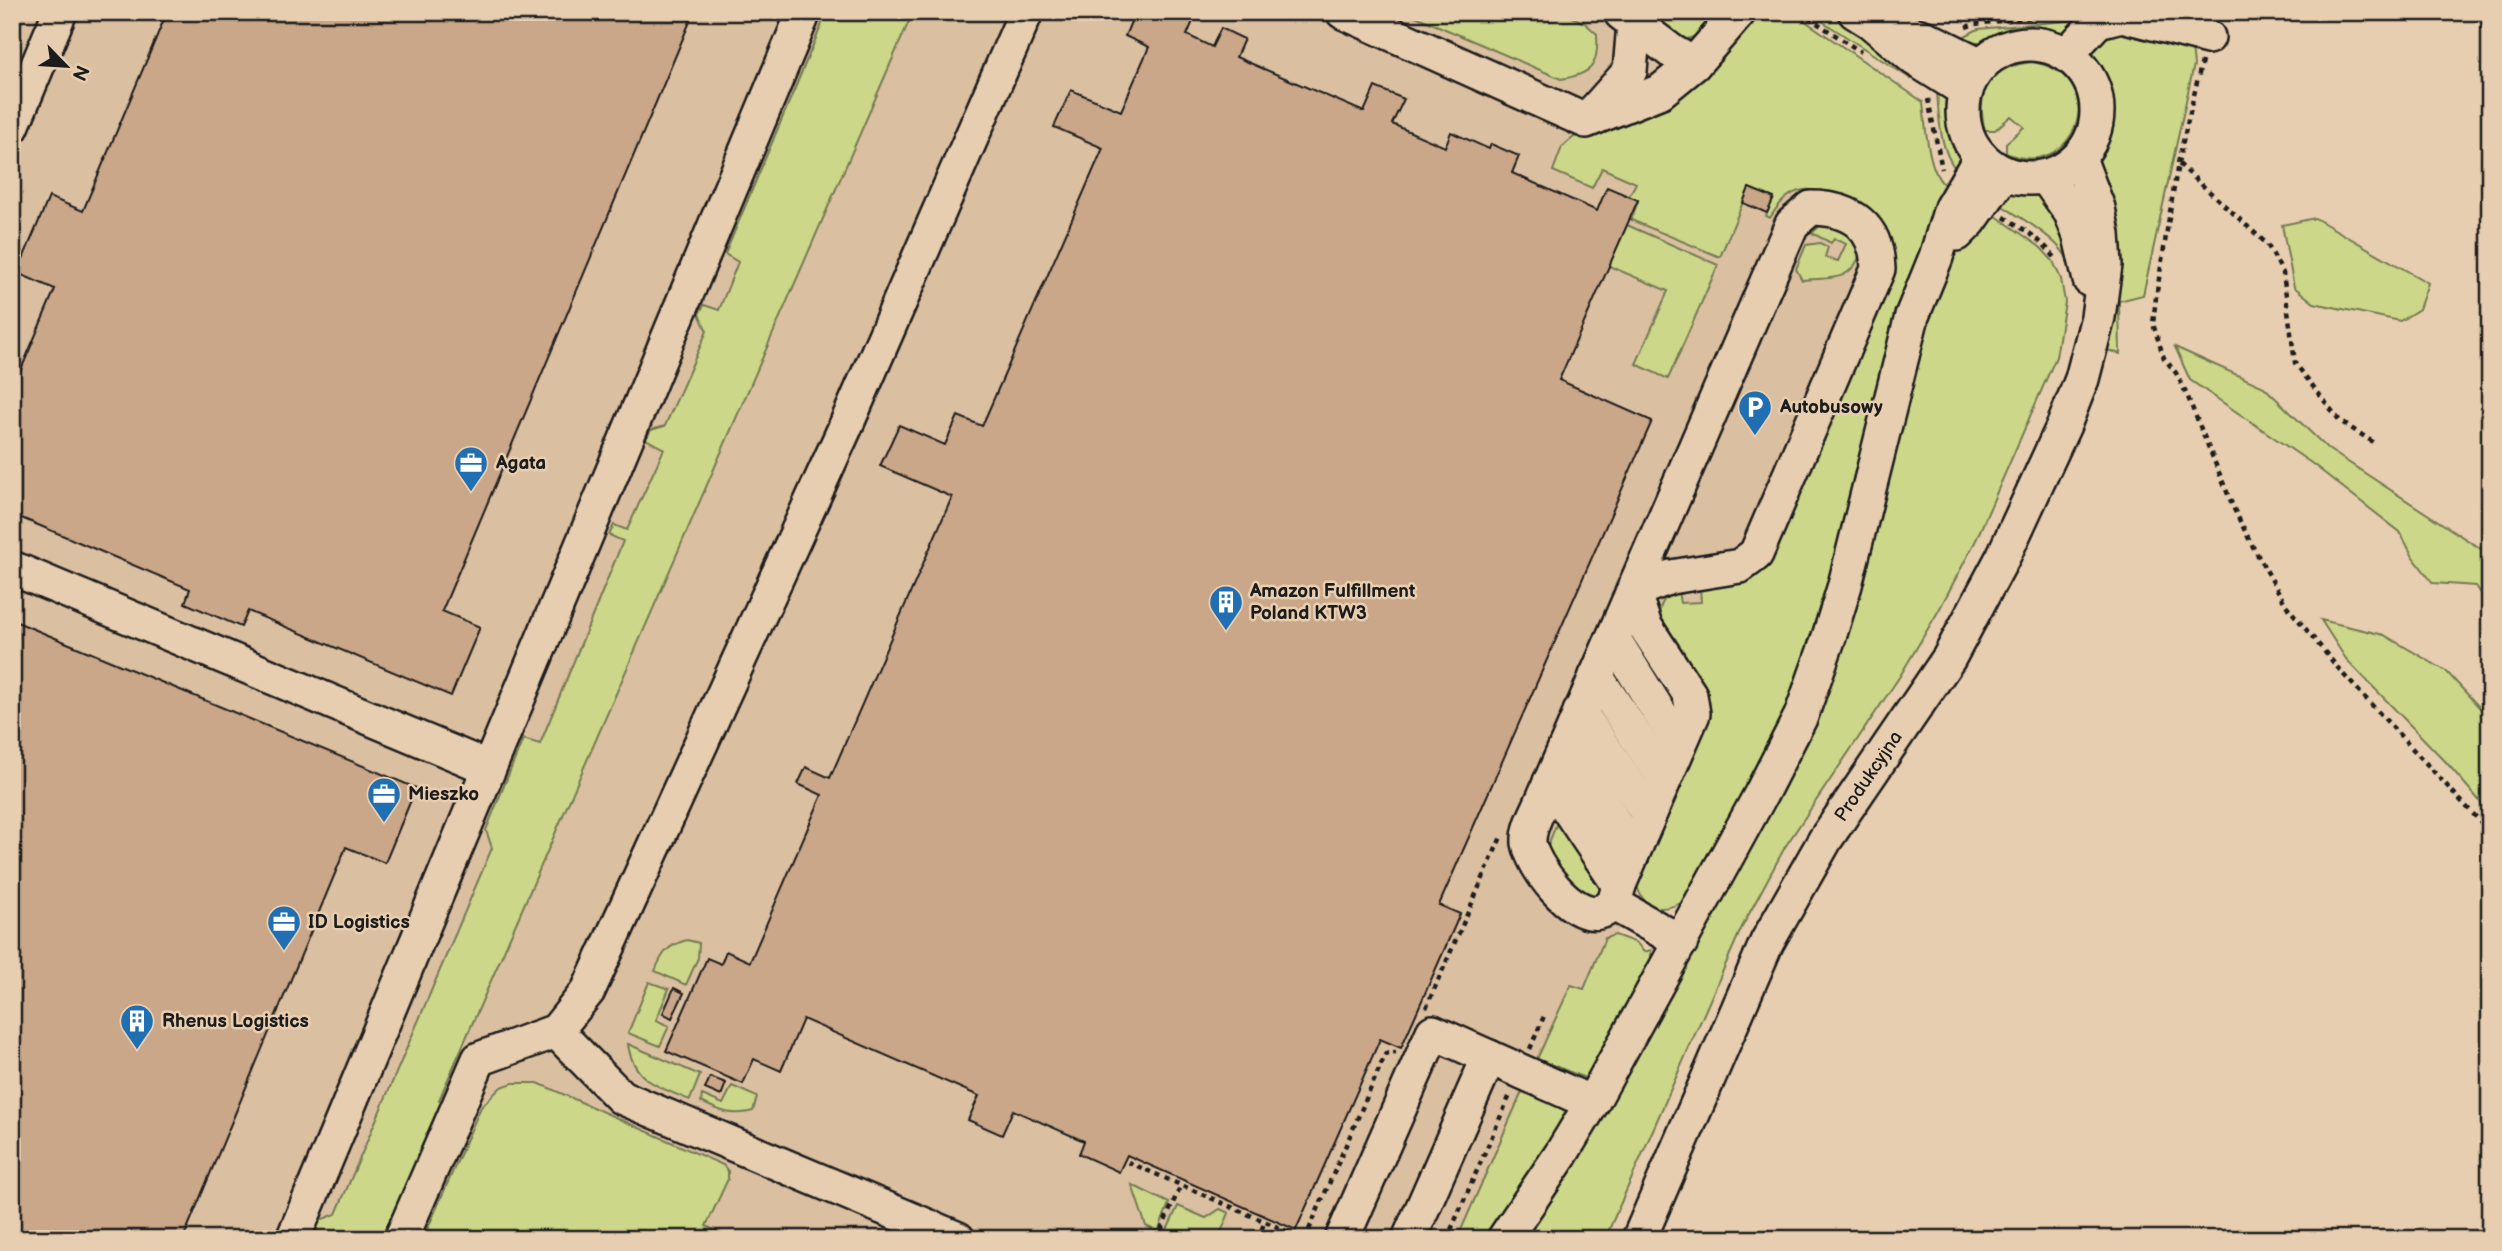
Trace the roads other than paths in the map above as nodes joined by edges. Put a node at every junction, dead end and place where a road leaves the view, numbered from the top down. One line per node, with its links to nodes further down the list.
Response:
1 (60, 12): 13 (street)
2 (804, 12): 25 (street)
3 (1026, 12): 32 (street)
4 (1343, 12): 12 (street)
5 (1740, 12): 10 (street)
6 (1863, 17): 11 (street)
7 (1627, 18): 10 (street); 12 (street)
8 (2208, 37): 9 (street)
9 (2067, 54): 11 (street); 14 (street)
10 (1693, 64): 12 (street)
11 (1973, 78): 15 (street)
12 (1586, 121)
13 (12, 127)
14 (2080, 158): 16 (street); 17 (street, Produkcyjna)
15 (1993, 165): 16 (street); 31 (street)
16 (2046, 177): 17 (street, Produkcyjna)
17 (2098, 317): 41 (street, Produkcyjna)
18 (12, 568): 25 (street)
19 (1633, 591): 19 (street); 20 (street); 23 (street)
20 (1613, 638): 21 (street); 23 (street)
21 (1596, 676): 22 (street); 26 (street)
22 (1580, 712): 24 (street); 28 (street)
23 (1679, 744): 26 (street)
24 (1566, 746): 27 (street); 29 (street)
25 (489, 768): 35 (street)
26 (1664, 779): 28 (street)
27 (1545, 794): 30 (street); 30 (street)
28 (1649, 815): 29 (street)
29 (1633, 852): 30 (street)
30 (1616, 895): 31 (street)
31 (1681, 942): 34 (street)
32 (556, 1031): 36 (street); 37 (street)
33 (1489, 1057): 34 (street); 38 (street); 39 (street)
34 (1592, 1103): 40 (street)
35 (293, 1239)
36 (401, 1239)
37 (958, 1239)
38 (1342, 1239)
39 (1409, 1239)
40 (1504, 1239)
41 (1639, 1239)

